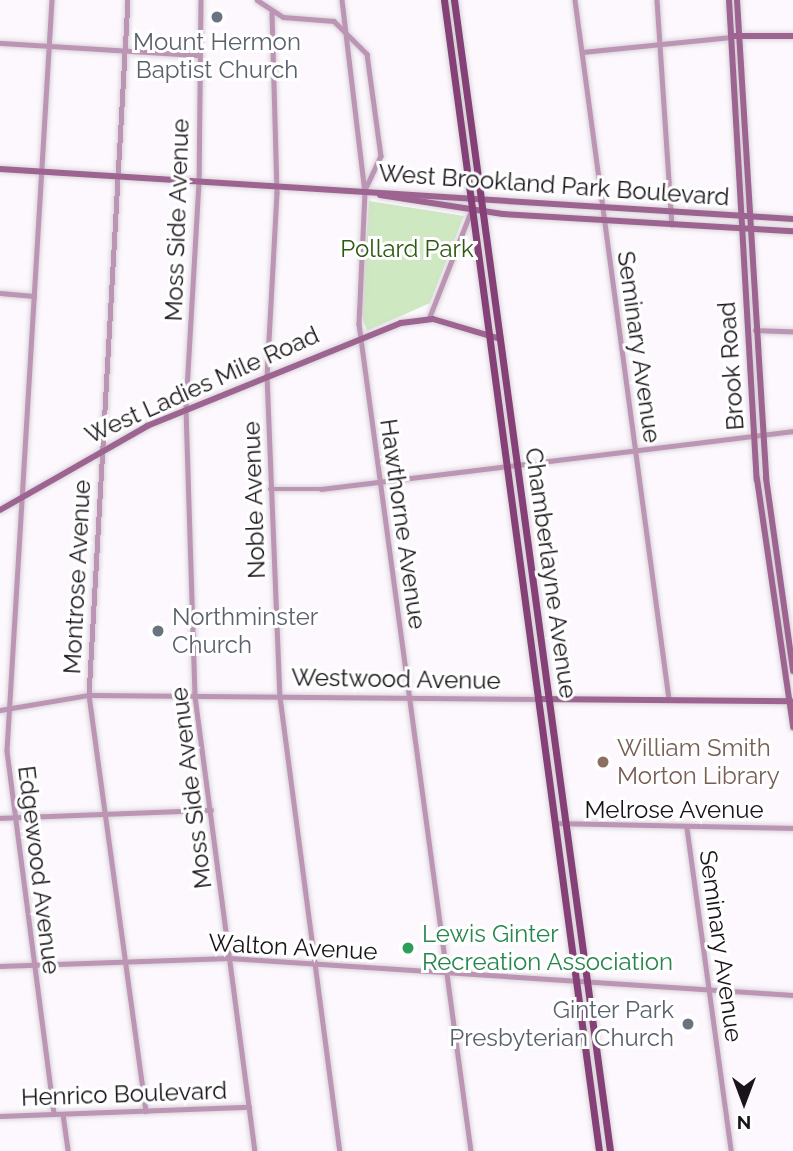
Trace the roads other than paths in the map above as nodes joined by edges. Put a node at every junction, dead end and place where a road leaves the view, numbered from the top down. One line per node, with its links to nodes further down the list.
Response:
1 (52, 0): 18 (street, Edgewood Avenue)
2 (128, 0): 19 (street, Montrose Avenue)
3 (201, 0): 21 (street, Moss Side Avenue)
4 (257, 0): 12 (street)
5 (342, 0): 13 (street, Hawthorne Avenue)
6 (444, 0): 28 (main road, Chamberlayne Avenue)
7 (454, 0): 29 (main road, Chamberlayne Avenue)
8 (575, 0): 20 (street, Seminary Avenue)
9 (657, 0): 16 (street)
10 (729, 0): 14 (main road, Brook Road)
11 (737, 0): 14 (main road, Brook Road)
12 (272, 13): 13 (street); 26 (street, Noble Avenue)
13 (343, 28): 27 (street, Hawthorne Avenue); 27 (street, Hawthorne Avenue)
14 (735, 36): 15 (main road); 16 (street); 34 (main road, Brook Road); 35 (main road, Brook Road)
15 (793, 36)
16 (660, 41): 20 (street); 32 (street)
17 (0, 43): 18 (street)
18 (49, 46): 19 (street); 23 (street, Edgewood Avenue)
19 (125, 50): 21 (street); 24 (street, Montrose Avenue)
20 (582, 52): 30 (street, Seminary Avenue)
21 (198, 55): 25 (street, Moss Side Avenue)
22 (0, 169): 23 (main road, West Brookland Park Boulevard)
23 (41, 172): 24 (main road, West Brookland Park Boulevard); 43 (street, Edgewood Avenue)
24 (118, 177): 25 (main road, West Brookland Park Boulevard); 57 (street, Montrose Avenue)
25 (199, 182): 26 (main road, West Brookland Park Boulevard); 52 (street, Moss Side Avenue)
26 (274, 186): 27 (main road, West Brookland Park Boulevard); 51 (street, Noble Avenue)
27 (365, 192): 28 (main road, West Brookland Park Boulevard); 31 (main road, West Brookland Park Boulevard); 49 (street, Hawthorne Avenue)
28 (470, 197): 29 (main road, West Brookland Park Boulevard); 31 (main road, Chamberlayne Avenue)
29 (481, 199): 30 (main road, West Brookland Park Boulevard); 33 (main road, Chamberlayne Avenue)
30 (602, 206): 32 (main road, West Brookland Park Boulevard); 37 (street, Seminary Avenue)
31 (472, 211): 33 (main road, West Brookland Park Boulevard); 44 (street); 48 (main road, Chamberlayne Avenue)
32 (671, 211): 34 (main road, West Brookland Park Boulevard); 38 (street)
33 (482, 212): 37 (main road, West Brookland Park Boulevard); 50 (main road, Chamberlayne Avenue)
34 (740, 215): 35 (main road, West Brookland Park Boulevard); 39 (main road, Brook Road)
35 (749, 216): 36 (main road, West Brookland Park Boulevard); 40 (main road, Brook Road)
36 (793, 219)
37 (604, 220): 38 (main road, West Brookland Park Boulevard); 56 (street, Seminary Avenue)
38 (672, 224): 39 (main road, West Brookland Park Boulevard)
39 (741, 228): 40 (main road, West Brookland Park Boulevard); 45 (main road, Brook Road)
40 (749, 228): 41 (main road, West Brookland Park Boulevard); 46 (main road, Brook Road)
41 (793, 231)
42 (0, 293): 43 (street)
43 (34, 296): 62 (street, Edgewood Avenue)
44 (429, 318): 48 (main road); 49 (main road, West Ladies Mile Road)
45 (748, 330): 46 (street); 55 (main road, Brook Road)
46 (756, 330): 47 (street); 53 (main road, Brook Road)
47 (793, 331)
48 (489, 334): 50 (main road); 59 (main road, Chamberlayne Avenue)
49 (361, 337): 51 (main road, West Ladies Mile Road); 60 (street, Hawthorne Avenue)
50 (500, 339): 58 (main road, Chamberlayne Avenue)
51 (267, 375): 52 (main road, West Ladies Mile Road); 61 (street, Noble Avenue)
52 (187, 409): 57 (main road, West Ladies Mile Road); 66 (street, Moss Side Avenue)
53 (762, 431): 54 (street); 55 (street); 64 (main road, Brook Road)
54 (793, 431)
55 (754, 433): 56 (street); 72 (main road, Brook Road)
56 (635, 448): 58 (street); 71 (street, Seminary Avenue)
57 (100, 450): 62 (main road, West Ladies Mile Road); 65 (street, Montrose Avenue)
58 (517, 464): 59 (street); 70 (main road, Chamberlayne Avenue)
59 (507, 466): 60 (street); 69 (main road, Chamberlayne Avenue)
60 (380, 481): 61 (street); 68 (street, Hawthorne Avenue)
61 (270, 489): 67 (street, Noble Avenue)
62 (22, 496): 63 (main road, West Ladies Mile Road); 73 (street, Edgewood Avenue)
63 (0, 510)
64 (793, 671)
65 (89, 695): 66 (street, Westwood Avenue); 73 (street, Westwood Avenue); 77 (street, Montrose Avenue)
66 (195, 696): 67 (street, Westwood Avenue); 76 (street, Moss Side Avenue)
67 (280, 697): 68 (street, Westwood Avenue); 86 (street, Noble Avenue)
68 (409, 698): 69 (street, Westwood Avenue); 89 (street, Hawthorne Avenue)
69 (538, 699): 70 (main road, Westwood Avenue); 80 (main road, Chamberlayne Avenue)
70 (549, 699): 71 (main road, Westwood Avenue); 81 (main road, Chamberlayne Avenue)
71 (669, 699): 72 (main road, Westwood Avenue)
72 (791, 701): 75 (main road, Brook Road)
73 (8, 708): 74 (street, Westwood Avenue); 78 (street, Edgewood Avenue)
74 (0, 710)
75 (793, 726)
76 (211, 810): 77 (street); 84 (street, Moss Side Avenue)
77 (106, 813): 78 (street); 85 (street, Montrose Avenue)
78 (15, 817): 79 (street); 87 (street, Edgewood Avenue)
79 (0, 818)
80 (555, 823): 81 (street, Melrose Avenue); 90 (main road, Chamberlayne Avenue)
81 (566, 827): 82 (street, Melrose Avenue); 91 (main road, Chamberlayne Avenue)
82 (687, 828): 83 (street, Melrose Avenue); 92 (street, Seminary Avenue)
83 (793, 828)
84 (229, 958): 85 (street, Walton Avenue); 86 (street, Walton Avenue); 94 (street, Moss Side Avenue)
85 (128, 963): 87 (street, Walton Avenue); 95 (street, Montrose Avenue)
86 (315, 965): 89 (street, Walton Avenue); 101 (street, Noble Avenue)
87 (34, 966): 88 (street, Walton Avenue); 96 (street, Edgewood Avenue)
88 (0, 967)
89 (447, 974): 90 (street, Walton Avenue); 102 (street, Hawthorne Avenue)
90 (576, 982): 91 (street, Walton Avenue); 103 (main road, Chamberlayne Avenue)
91 (587, 983): 92 (street, Walton Avenue); 104 (main road, Chamberlayne Avenue)
92 (709, 990): 93 (street, Walton Avenue); 105 (street, Seminary Avenue)
93 (793, 995)
94 (249, 1107): 95 (street, Henrico Boulevard); 100 (street, Moss Side Avenue)
95 (146, 1111): 97 (street, Henrico Boulevard)
96 (54, 1114): 97 (street, Henrico Boulevard); 98 (street, Henrico Boulevard)
97 (63, 1114): 99 (street)
98 (0, 1116)
99 (68, 1151)
100 (255, 1151)
101 (340, 1151)
102 (471, 1151)
103 (599, 1151)
104 (610, 1151)
105 (731, 1151)

